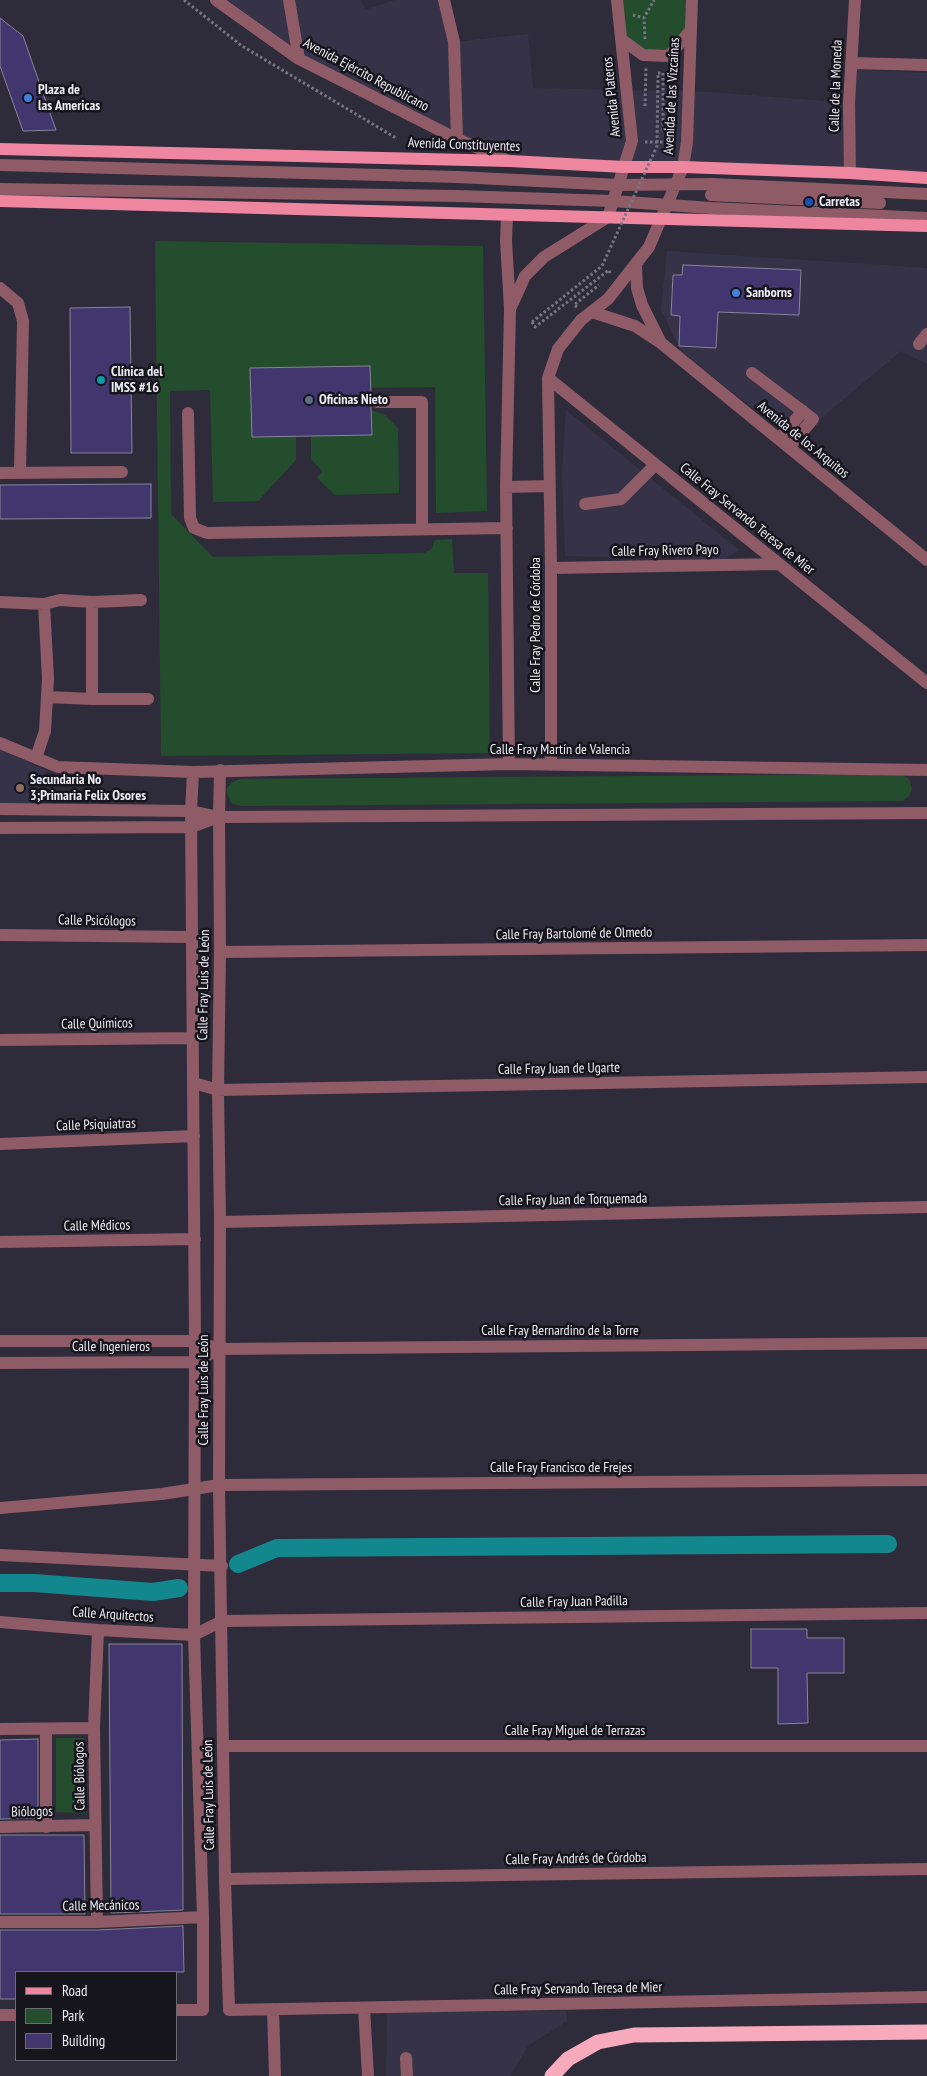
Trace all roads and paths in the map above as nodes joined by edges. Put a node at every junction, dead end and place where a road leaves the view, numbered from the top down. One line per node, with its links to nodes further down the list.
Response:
1 (184, 0): 14 (path)
2 (216, 0): 10 (street, Avenida Ejército Republicano)
3 (289, 0): 10 (street)
4 (444, 0): 15 (street)
5 (617, 0): 9 (street, Avenida Plateros)
6 (692, 0): 8 (street, Avenida de las Vizcaínas)
7 (855, 0): 11 (street, Calle de la Moneda)
8 (690, 31): 9 (street); 17 (street, Avenida de las Vizcaínas)
9 (621, 39): 16 (street, Avenida Plateros)
10 (299, 58): 15 (street, Avenida Ejército Republicano)
11 (851, 63): 12 (street); 23 (street, Calle de la Moneda)
12 (927, 65)
13 (675, 111): 41 (path, bridge)
14 (396, 138)
15 (456, 139): 19 (street, Avenida Ejército Republicano)
16 (632, 141): 17 (path); 22 (street, Avenida Plateros)
17 (687, 142): 21 (street, Avenida de las Vizcaínas)
18 (0, 150): 19 (main road, Avenida Constituyentes)
19 (510, 161): 22 (main road, Avenida Constituyentes)
20 (0, 165): 26 (street)
21 (683, 167): 22 (main road, Avenida Constituyentes); 23 (main road, Avenida Constituyentes); 25 (street, Avenida de las Vizcaínas)
22 (624, 168): 26 (street, Avenida Plateros)
23 (850, 173): 24 (main road, Avenida Constituyentes)
24 (926, 174)
25 (676, 183): 26 (street); 28 (street); 33 (street, Avenida de las Vizcaínas)
26 (618, 185): 31 (street, Avenida Plateros)
27 (0, 189): 31 (street)
28 (927, 194)
29 (711, 196): 32 (street)
30 (0, 201): 34 (main road)
31 (614, 201): 33 (street); 35 (street, Avenida Plateros)
32 (880, 203)
33 (668, 204): 36 (street); 37 (street, Avenida de las Vizcaínas)
34 (507, 215): 35 (main road); 42 (street, Calle Fray Pedro de Córdoba)
35 (608, 217): 37 (main road); 42 (street, Calle Fray Pedro de Córdoba)
36 (927, 218)
37 (662, 219): 38 (main road); 39 (street, Calle Fray Pedro de Córdoba)
38 (927, 226)
39 (636, 264): 41 (street, Calle Fray Pedro de Córdoba); 43 (street, Avenida de los Arquitos)
40 (0, 288): 52 (street)
41 (589, 307): 43 (street, Avenida de los Arquitos); 45 (street, Calle Fray Pedro de Córdoba)
42 (510, 309): 54 (street, Calle Fray Pedro de Córdoba)
43 (661, 343): 48 (street, Avenida de los Arquitos)
44 (752, 374): 48 (street)
45 (548, 378): 49 (street, Calle Fray Servando Teresa de Mier); 53 (street, Calle Fray Pedro de Córdoba)
46 (377, 402): 57 (street)
47 (188, 413): 57 (street)
48 (784, 443): 58 (street, Avenida de los Arquitos)
49 (655, 465): 55 (street); 59 (street, Calle Fray Servando Teresa de Mier)
50 (122, 472): 52 (street)
51 (0, 473): 52 (street)
52 (20, 473)
53 (548, 486): 54 (street); 60 (street, Calle Fray Pedro de Córdoba)
54 (506, 487): 56 (street, Calle Fray Pedro de Córdoba)
55 (585, 504)
56 (507, 528): 57 (street); 71 (street, Calle Fray Pedro de Córdoba)
57 (422, 529)
58 (927, 560)
59 (779, 564): 60 (street, Calle Fray Rivero Payo); 65 (street, Calle Fray Servando Teresa de Mier)
60 (551, 568): 72 (street, Calle Fray Pedro de Córdoba)
61 (141, 600): 63 (street)
62 (0, 602): 64 (street)
63 (92, 602): 64 (street); 67 (street)
64 (44, 604): 66 (street)
65 (927, 683)
66 (47, 697): 67 (street); 70 (street)
67 (92, 698): 68 (street)
68 (148, 699)
69 (0, 743): 70 (street, Calle Fray Martín de Valencia)
70 (36, 758): 75 (street, Calle Fray Martín de Valencia)
71 (509, 764): 72 (street, Calle Fray Martín de Valencia); 73 (street, Calle Fray Martín de Valencia)
72 (557, 765): 74 (street, Calle Fray Martín de Valencia)
73 (220, 770): 75 (street, Calle Fray Martín de Valencia); 79 (street, Calle Fray Luis de León)
74 (927, 770)
75 (193, 772): 77 (street, Calle Fray Luis de León)
76 (0, 809): 77 (street)
77 (190, 811): 79 (street); 80 (street, Calle Fray Luis de León)
78 (927, 813): 79 (street)
79 (219, 817): 80 (street); 85 (street, Calle Fray Luis de León)
80 (191, 827): 81 (street); 83 (street, Calle Fray Luis de León)
81 (0, 828)
82 (0, 934): 83 (street, Calle Psicólogos)
83 (193, 937): 86 (street, Calle Fray Luis de León)
84 (927, 946): 85 (street, Calle Fray Bartolomé de Olmedo)
85 (220, 952): 90 (street, Calle Fray Luis de León)
86 (194, 1038): 87 (street, Calle Químicos); 89 (street, Calle Fray Luis de León)
87 (0, 1040)
88 (927, 1077): 90 (street, Calle Fray Juan de Ugarte)
89 (194, 1083): 90 (street, Calle Fray Juan de Ugarte); 91 (street, Calle Fray Luis de León)
90 (218, 1090): 94 (street, Calle Fray Luis de León)
91 (194, 1136): 92 (street, Calle Psiquiatras); 95 (street, Calle Fray Luis de León)
92 (0, 1144)
93 (927, 1207): 94 (street, Calle Fray Juan de Torquemada)
94 (220, 1222): 100 (street, Calle Fray Luis de León)
95 (195, 1239): 96 (street, Calle Médicos); 97 (street, Calle Fray Luis de León)
96 (0, 1242)
97 (195, 1340): 98 (street, Calle Ingenieros); 100 (street, Calle Fray Bernardino de la Torre); 101 (street, Calle Fray Luis de León)
98 (0, 1341)
99 (927, 1343): 100 (street, Calle Fray Bernardino de la Torre)
100 (219, 1349): 101 (street, Calle Ingenieros); 104 (street, Calle Fray Luis de León)
101 (195, 1362): 102 (street, Calle Ingenieros); 105 (street, Calle Fray Luis de León)
102 (0, 1363)
103 (927, 1480): 104 (street, Calle Fray Francisco de Frejes)
104 (219, 1485): 105 (street, Calle Fray Francisco de Frejes); 109 (street, Calle Fray Luis de León)
105 (196, 1488): 106 (street, Calle Fray Francisco de Frejes); 108 (street, Calle Fray Luis de León)
106 (0, 1508)
107 (0, 1555): 108 (street)
108 (195, 1564): 109 (street); 114 (street, Calle Fray Luis de León)
109 (222, 1566): 111 (street, Calle Fray Luis de León)
110 (927, 1613): 111 (street, Calle Fray Juan Padilla)
111 (222, 1621): 114 (street, Calle Arquitectos); 118 (street, Calle Fray Luis de León)
112 (0, 1622): 113 (street, Calle Arquitectos)
113 (98, 1630): 114 (street, Calle Arquitectos); 116 (street, Calle Biólogos)
114 (194, 1635): 125 (street, Calle Fray Luis de León)
115 (46, 1728): 116 (street); 117 (street); 122 (street)
116 (94, 1728): 120 (street, Calle Biólogos)
117 (0, 1729)
118 (223, 1746): 119 (street, Calle Fray Miguel de Terrazas); 124 (street, Calle Fray Luis de León)
119 (927, 1746)
120 (95, 1825): 122 (street, Biólogos); 127 (street, Calle Biólogos)
121 (0, 1827): 122 (street, Biólogos)
122 (46, 1827)
123 (927, 1869): 124 (street, Calle Fray Andrés de Córdoba)
124 (225, 1879): 132 (street, Calle Fray Luis de León)
125 (203, 1917): 127 (street, Calle Mecánicos); 131 (street, Calle Fray Luis de León)
126 (0, 1922): 127 (street, Calle Mecánicos)
127 (97, 1922)
128 (927, 1998): 129 (street, Calle Fray Servando Teresa de Mier)
129 (364, 2008): 130 (street, Calle Fray Servando Teresa de Mier); 138 (street)
130 (273, 2009): 132 (street, Calle Fray Servando Teresa de Mier); 137 (street)
131 (178, 2010)
132 (229, 2010)
133 (0, 2015): 134 (street)
134 (15, 2015)
135 (927, 2032): 140 (highway)
136 (406, 2058): 139 (street)
137 (275, 2076)
138 (368, 2076)
139 (407, 2076)
140 (552, 2076)

